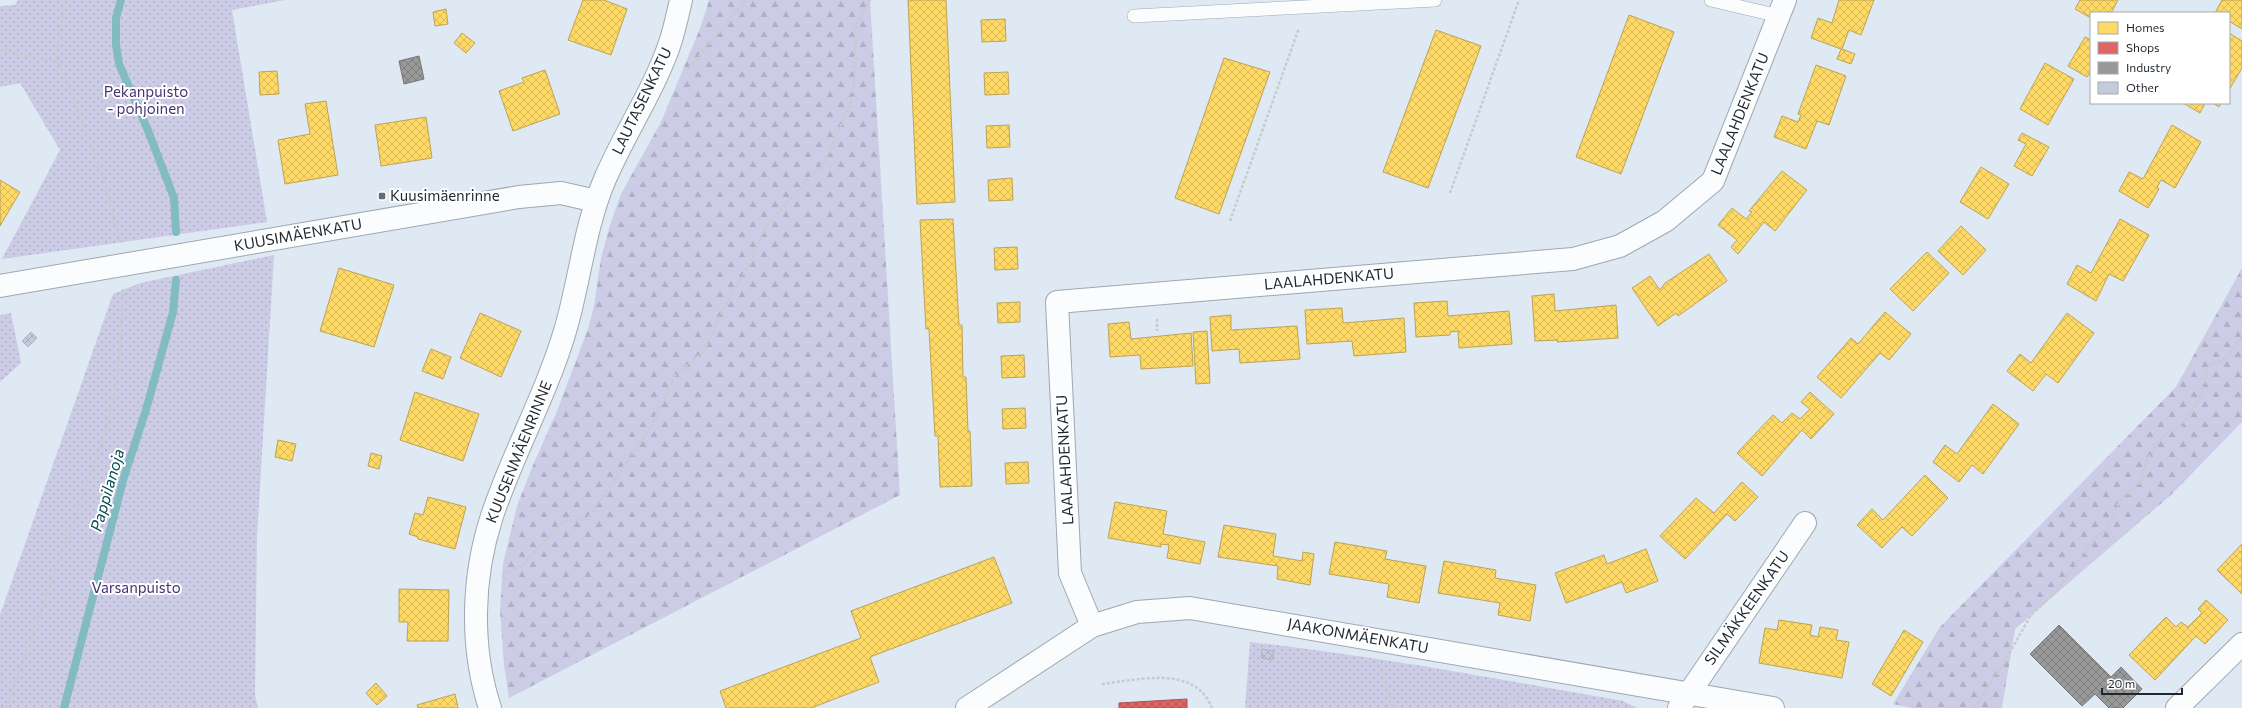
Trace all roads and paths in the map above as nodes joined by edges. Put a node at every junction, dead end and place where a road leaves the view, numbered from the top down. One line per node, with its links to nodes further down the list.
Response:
1 (65, 0): 12 (path)
2 (681, 0): 15 (street, LAUTASENKATU)
3 (746, 0): 13 (path)
4 (870, 0): 21 (path)
5 (1435, 0): 8 (lane)
6 (1519, 0): 14 (path)
7 (1711, 0): 9 (lane)
8 (1306, 7): 10 (lane); 16 (path)
9 (1782, 8): 22 (street, LAALAHDENKATU)
10 (1134, 16)
11 (0, 50): 12 (path)
12 (59, 62): 17 (path)
13 (685, 72)
14 (1450, 193)
15 (596, 201): 17 (street, KUUSIMÄENKATU); 21 (street, KUUSENMÄENRINNE)
16 (1230, 221)
17 (124, 264): 18 (street, KUUSIMÄENKATU); 25 (path)
18 (0, 286)
19 (2242, 338): 35 (path)
20 (1805, 523): 28 (street, SILMÄKKEENKATU)
21 (478, 584): 30 (street, KUUSENMÄENRINNE)
22 (1092, 626): 28 (street, JAAKONMÄENKATU); 31 (street, JAAKONMÄENKATU)
23 (2242, 644): 36 (street)
24 (0, 676): 25 (path)
25 (16, 683): 29 (path)
26 (1102, 684): 32 (path)
27 (1531, 687): 33 (path)
28 (1684, 700): 34 (street, JAAKONMÄENKATU)
29 (6, 708)
30 (490, 708)
31 (967, 708)
32 (1212, 708)
33 (1501, 708)
34 (1773, 708)
35 (1974, 708)
36 (2177, 708)

